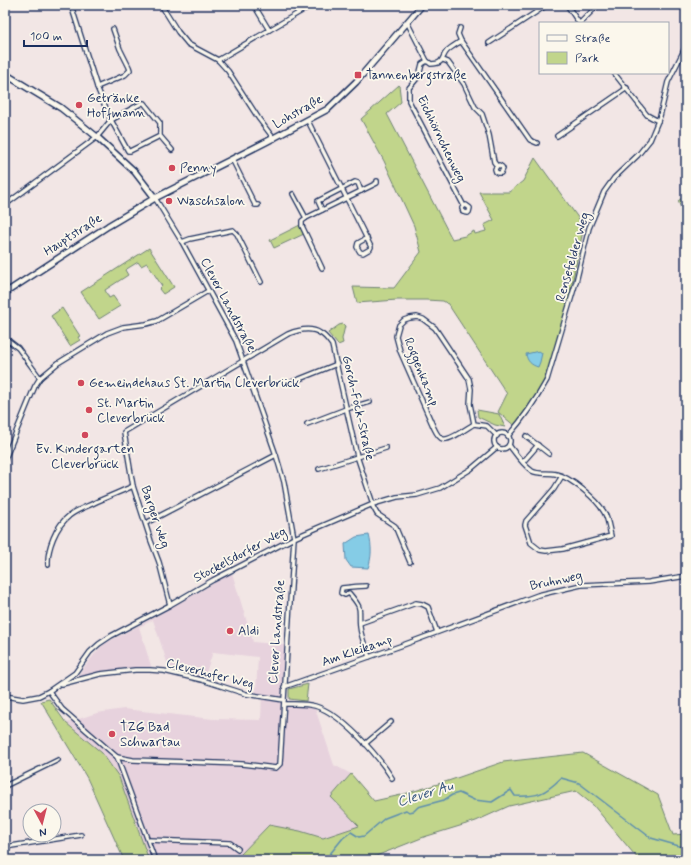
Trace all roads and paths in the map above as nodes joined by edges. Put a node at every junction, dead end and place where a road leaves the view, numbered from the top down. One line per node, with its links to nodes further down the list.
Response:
1 (70, 5): 23 (street)
2 (161, 5): 18 (street)
3 (254, 5): 14 (street)
4 (312, 5): 14 (street)
5 (422, 5): 9 (main road, Lohstraße)
6 (547, 5): 16 (street)
7 (567, 5): 10 (street)
8 (598, 5): 11 (street)
9 (407, 22): 20 (street); 26 (main road, Lohstraße)
10 (578, 22)
11 (580, 22)
12 (460, 28): 15 (street)
13 (113, 29): 23 (street)
14 (269, 30): 18 (street)
15 (461, 41): 19 (street); 32 (street)
16 (489, 43)
17 (686, 46): 27 (street, Rensefelder Weg)
18 (218, 60): 31 (street)
19 (443, 60): 20 (street); 35 (street)
20 (427, 61): 44 (street, Eichhörnchenweg)
21 (616, 74): 24 (street)
22 (5, 75): 30 (main road, Clever Landstraße)
23 (97, 87): 25 (street)
24 (627, 88): 27 (street); 29 (street)
25 (111, 120): 28 (street); 28 (street); 30 (street)
26 (308, 121): 31 (main road, Lohstraße); 37 (street)
27 (658, 121): 63 (street, Rensefelder Weg)
28 (160, 136): 33 (street)
29 (557, 136)
30 (97, 137): 40 (main road, Clever Landstraße); 42 (street)
31 (274, 139): 34 (main road, Lohstraße)
32 (537, 143)
33 (172, 150)
34 (232, 159): 40 (main road, Lohstraße); 43 (street)
35 (497, 166)
36 (377, 181): 38 (street)
37 (342, 189): 38 (street); 41 (street); 45 (street)
38 (361, 190): 41 (street)
39 (293, 194): 46 (street)
40 (155, 198): 48 (street, Clever Landstraße); 52 (main road, Hauptstraße)
41 (347, 198): 45 (street); 47 (street)
42 (5, 205)
43 (258, 205)
44 (464, 206)
45 (322, 210): 46 (street)
46 (306, 218): 49 (street)
47 (367, 238)
48 (182, 242): 50 (street); 51 (street, Clever Landstraße)
49 (322, 268)
50 (261, 282)
51 (208, 291): 54 (street, Clever Landstraße); 56 (street)
52 (5, 293)
53 (5, 338): 56 (street)
54 (244, 360): 55 (street, Gorch-Fock-Straße); 70 (street, Clever Landstraße); 76 (street, Barger Weg)
55 (337, 364): 57 (street); 59 (street, Gorch-Fock-Straße)
56 (40, 378): 72 (street)
57 (292, 382)
58 (370, 402): 59 (street)
59 (346, 409): 60 (street); 71 (street, Gorch-Fock-Straße)
60 (307, 424)
61 (474, 424): 61 (street, Roggenkamp); 62 (street)
62 (497, 436): 63 (street); 67 (street)
63 (508, 436): 65 (street)
64 (526, 436): 66 (street)
65 (509, 445): 67 (street); 73 (street)
66 (538, 445): 69 (street); 73 (street)
67 (497, 446): 77 (street, Stockelsdorfer Weg)
68 (386, 448): 71 (street)
69 (549, 454)
70 (276, 455): 78 (street); 79 (street, Clever Landstraße)
71 (357, 456): 74 (street); 77 (street, Gorch-Fock-Straße)
72 (5, 459)
73 (523, 462): 75 (street)
74 (319, 469)
75 (562, 476): 75 (street)
76 (133, 486): 78 (street, Barger Weg); 81 (street)
77 (373, 504): 79 (street, Stockelsdorfer Weg); 80 (street)
78 (146, 523): 86 (street, Barger Weg)
79 (294, 538): 86 (street, Stockelsdorfer Weg); 91 (street, Clever Landstraße)
80 (410, 562)
81 (48, 565)
82 (686, 576): 88 (street, Bruhnweg)
83 (366, 586): 84 (street)
84 (348, 588): 85 (street); 85 (street)
85 (349, 594): 87 (street)
86 (170, 605): 90 (street, Stockelsdorfer Weg)
87 (360, 623): 88 (street); 89 (street)
88 (436, 632): 89 (street, Am Kleikamp)
89 (369, 657): 91 (street, Am Kleikamp)
90 (60, 684): 92 (street, Stockelsdorfer Weg); 94 (street, Cleverhofer Weg)
91 (284, 687): 94 (street, Clever Landstraße)
92 (49, 691): 93 (street, Stockelsdorfer Weg); 97 (street)
93 (5, 696)
94 (284, 702): 96 (street, Cleverhofer Weg); 97 (street, Clever Landstraße)
95 (392, 722): 96 (street)
96 (365, 744): 99 (street, Cleverhofer Weg)
97 (117, 757): 102 (street)
98 (58, 760): 100 (street)
99 (392, 778)
100 (5, 786)
101 (80, 835): 103 (street)
102 (148, 840): 104 (street); 105 (street)
103 (5, 847)
104 (238, 849)
105 (155, 860)

